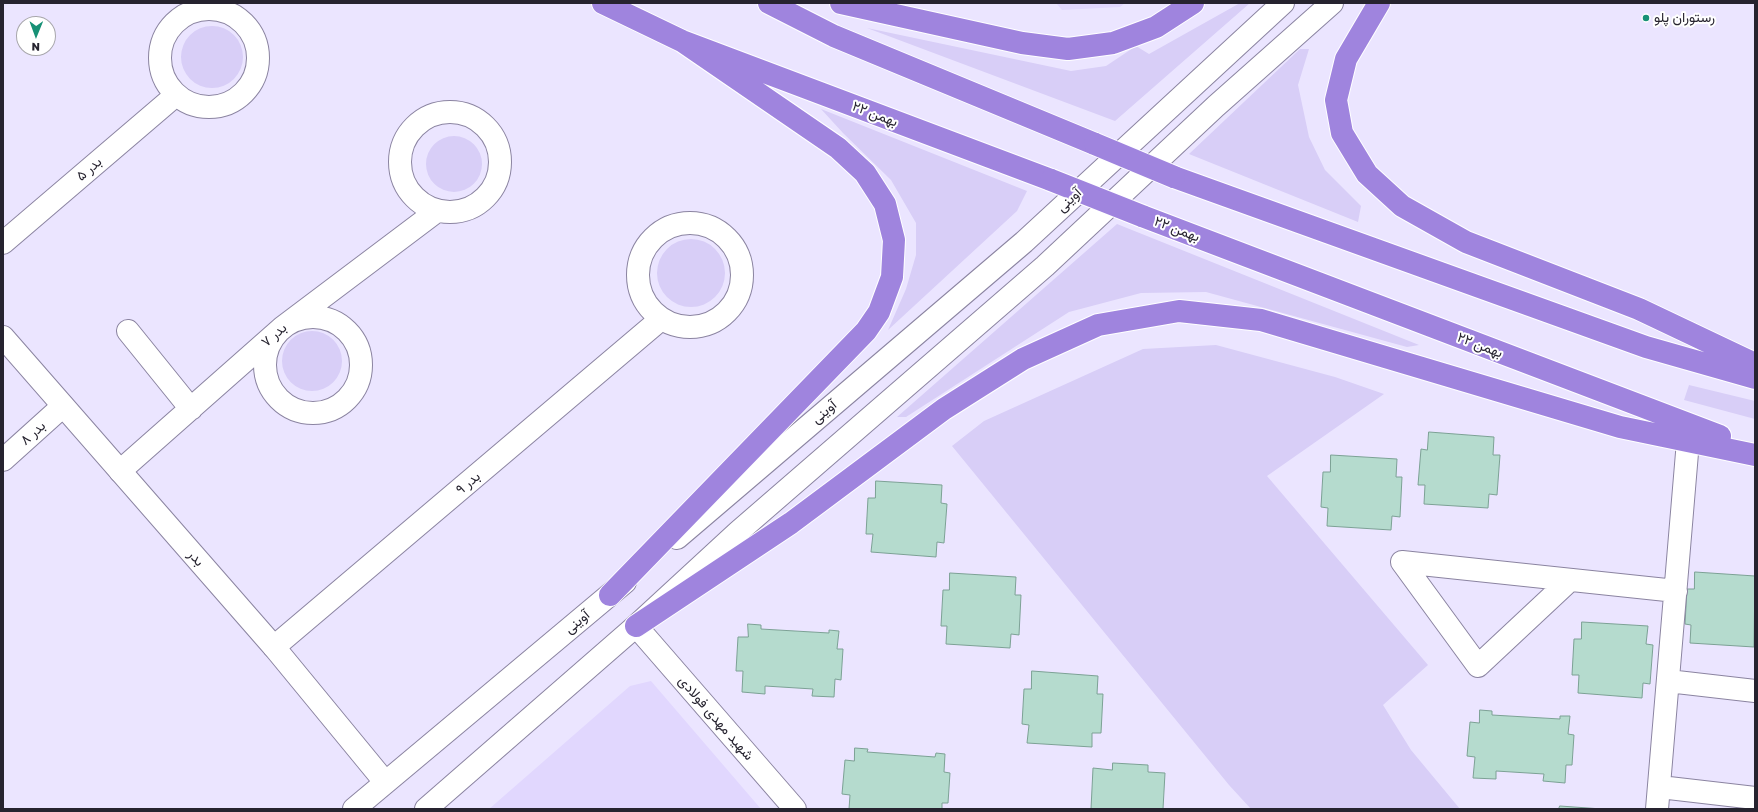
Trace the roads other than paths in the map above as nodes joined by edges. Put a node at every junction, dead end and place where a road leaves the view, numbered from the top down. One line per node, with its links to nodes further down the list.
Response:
1 (603, 3): 8 (highway, ۲۲ بهمن)
2 (769, 3): 17 (highway, bridge)
3 (840, 3): 4 (highway)
4 (1193, 3)
5 (1283, 3): 27 (street, آوینی)
6 (1332, 3): 28 (street)
7 (1379, 3): 16 (highway)
8 (682, 41): 21 (highway, ۲۲ بهمن, bridge); 27 (highway)
9 (176, 95): 9 (street); 11 (street, بدر ۵)
10 (437, 211): 10 (street); 13 (street, بدر ۷)
11 (3, 243)
12 (661, 319): 12 (street); 29 (street, بدر ۹)
13 (283, 327): 13 (street); 19 (street, بدر ۷)
14 (128, 331): 19 (street)
15 (3, 337): 18 (street, بدر)
16 (1755, 364)
17 (1755, 378)
18 (63, 406): 23 (street, بدر ۸); 24 (street, بدر)
19 (191, 409): 24 (street, بدر ۷)
20 (1688, 441): 22 (highway); 26 (street); 28 (highway)
21 (1755, 449)
22 (1755, 455)
23 (3, 460)
24 (120, 471): 29 (street, بدر)
25 (1570, 580): 25 (street); 26 (street)
26 (1676, 591): 30 (street)
27 (610, 595): 32 (street, آوینی)
28 (636, 626): 36 (street); 37 (street, شهید مهدی فولادی)
29 (274, 647): 32 (street, بدر)
30 (1668, 681): 31 (street); 33 (street)
31 (1755, 691)
32 (385, 782): 35 (street, آوینی)
33 (1660, 787): 34 (street); 38 (street)
34 (1755, 798)
35 (354, 809)
36 (426, 809)
37 (795, 809)
38 (1657, 809)

